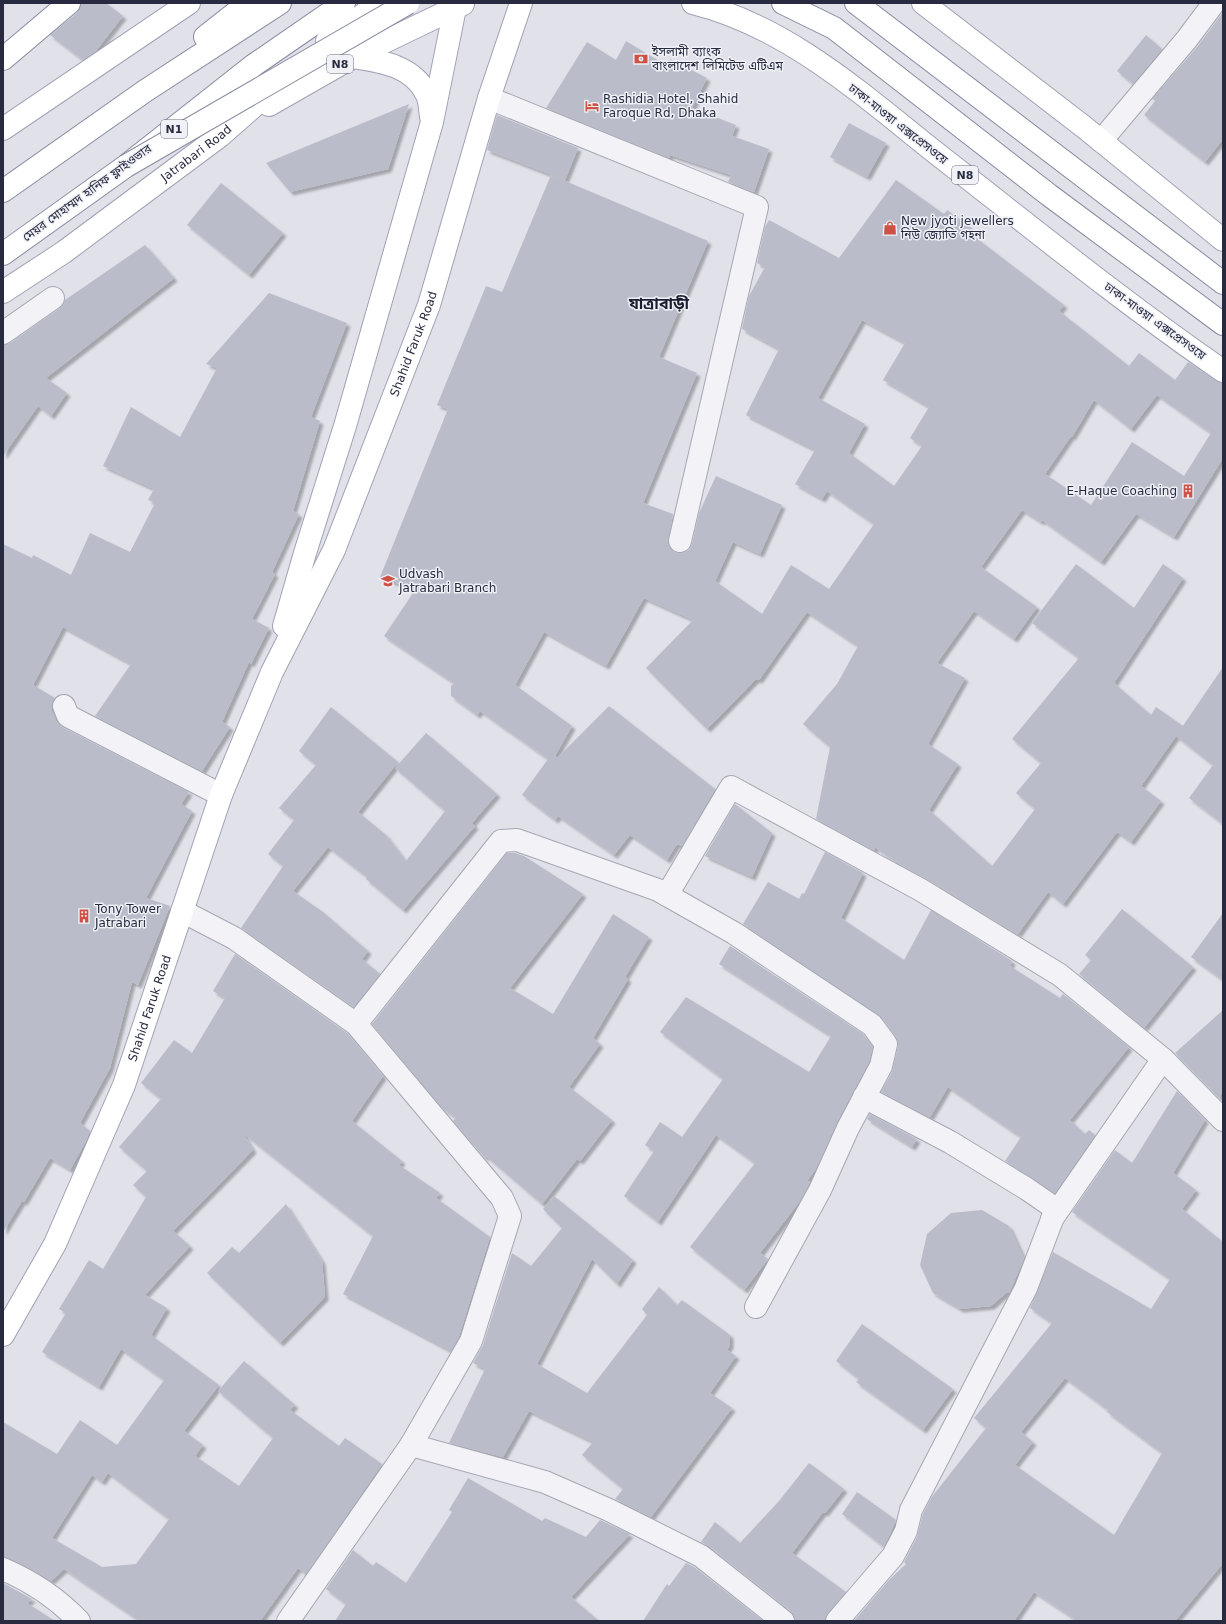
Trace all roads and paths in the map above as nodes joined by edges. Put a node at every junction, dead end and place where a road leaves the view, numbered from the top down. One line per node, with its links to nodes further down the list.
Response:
1 (69, 3): 16 (main road)
2 (189, 3): 20 (main road)
3 (248, 3): 17 (main road)
4 (280, 3): 17 (main road)
5 (344, 3): 23 (main road, মেয়র মোহাম্মদ হানিফ ফ্লাইওভার / N1, bridge)
6 (379, 3): 21 (main road, Jatrabari Road)
7 (408, 3): 23 (main road, bridge)
8 (521, 3): 18 (main road, Shahid Faruk Road)
9 (693, 3): 32 (main road, ঢাকা-মাওয়া এক্সপ্রেসওয়ে / N8)
10 (782, 3): 30 (main road)
11 (856, 3): 27 (main road)
12 (924, 3): 22 (main road)
13 (1214, 3): 22 (street)
14 (459, 5): 15 (main road, N8); 19 (main road, Shahid Faruk Road)
15 (353, 57): 19 (main road); 21 (main road, N8)
16 (3, 59)
17 (145, 92): 24 (main road)
18 (490, 98): 33 (street); 34 (main road, Shahid Faruk Road)
19 (432, 122): 34 (main road, Shahid Faruk Road)
20 (3, 129)
21 (220, 136): 28 (main road, Jatrabari Road)
22 (1101, 141): 25 (main road)
23 (126, 166): 26 (main road, মেয়র মোহাম্মদ হানিফ ফ্লাইওভার / N1)
24 (3, 191)
25 (1223, 240)
26 (3, 254)
27 (1223, 283)
28 (3, 292)
29 (53, 298): 31 (street)
30 (1223, 324)
31 (3, 333)
32 (1223, 371)
33 (680, 541)
34 (272, 672): 36 (main road, Shahid Faruk Road)
35 (64, 706): 36 (street)
36 (221, 795): 38 (main road, Shahid Faruk Road)
37 (667, 895): 39 (street); 40 (street); 41 (street)
38 (182, 911): 39 (street); 45 (main road, Shahid Faruk Road)
39 (356, 1024): 46 (street)
40 (1163, 1059): 42 (street); 43 (street)
41 (864, 1097): 43 (street); 44 (street)
42 (1223, 1120)
43 (1052, 1219): 51 (street)
44 (756, 1307)
45 (3, 1335)
46 (411, 1445): 49 (street); 50 (street)
47 (3, 1569): 48 (street)
48 (79, 1621)
49 (288, 1621)
50 (783, 1621)
51 (837, 1621)

